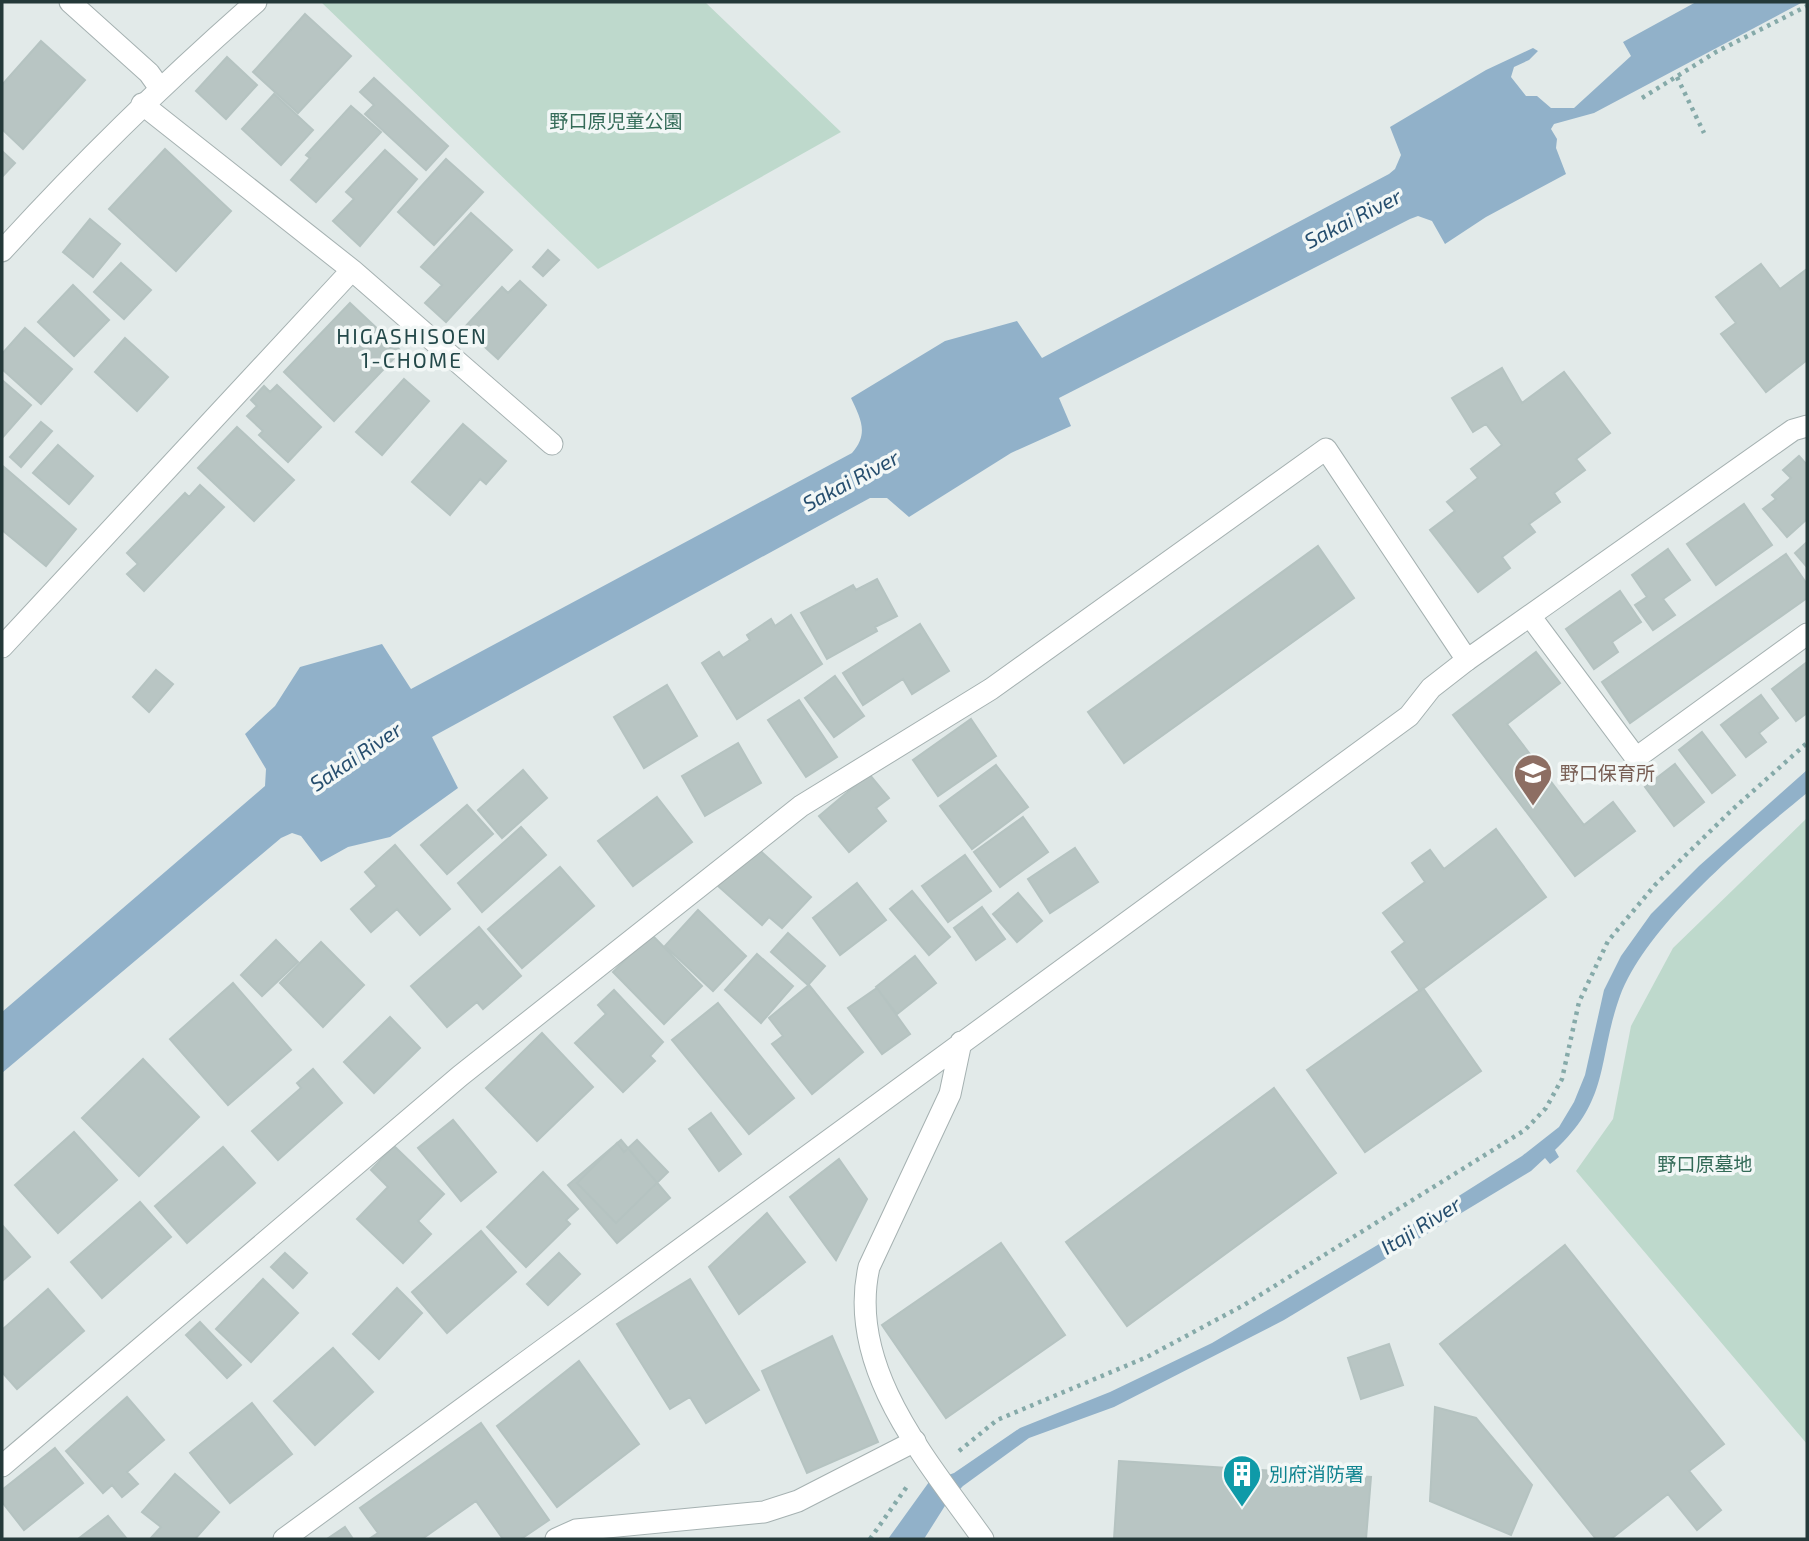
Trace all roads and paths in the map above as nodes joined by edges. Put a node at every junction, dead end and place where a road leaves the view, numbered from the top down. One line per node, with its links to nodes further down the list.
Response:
1 (70, 2): 5 (street)
2 (256, 2): 5 (street)
3 (1807, 6): 4 (path)
4 (1676, 77): 6 (path); 8 (path)
5 (159, 87): 7 (street)
6 (1642, 98)
7 (142, 104): 9 (street); 10 (street)
8 (1704, 133)
9 (2, 251)
10 (352, 270): 12 (street); 15 (street)
11 (1807, 426): 13 (street)
12 (552, 444)
13 (1530, 616): 14 (street); 16 (street)
14 (1807, 634)
15 (2, 647)
16 (1467, 660): 18 (street); 21 (street)
17 (1807, 743): 20 (path)
18 (961, 1042): 19 (street); 23 (street)
19 (915, 1441): 24 (street); 26 (street)
20 (955, 1453)
21 (2, 1466)
22 (910, 1481): 25 (path)
23 (284, 1539)
24 (556, 1539)
25 (870, 1539)
26 (983, 1539)

